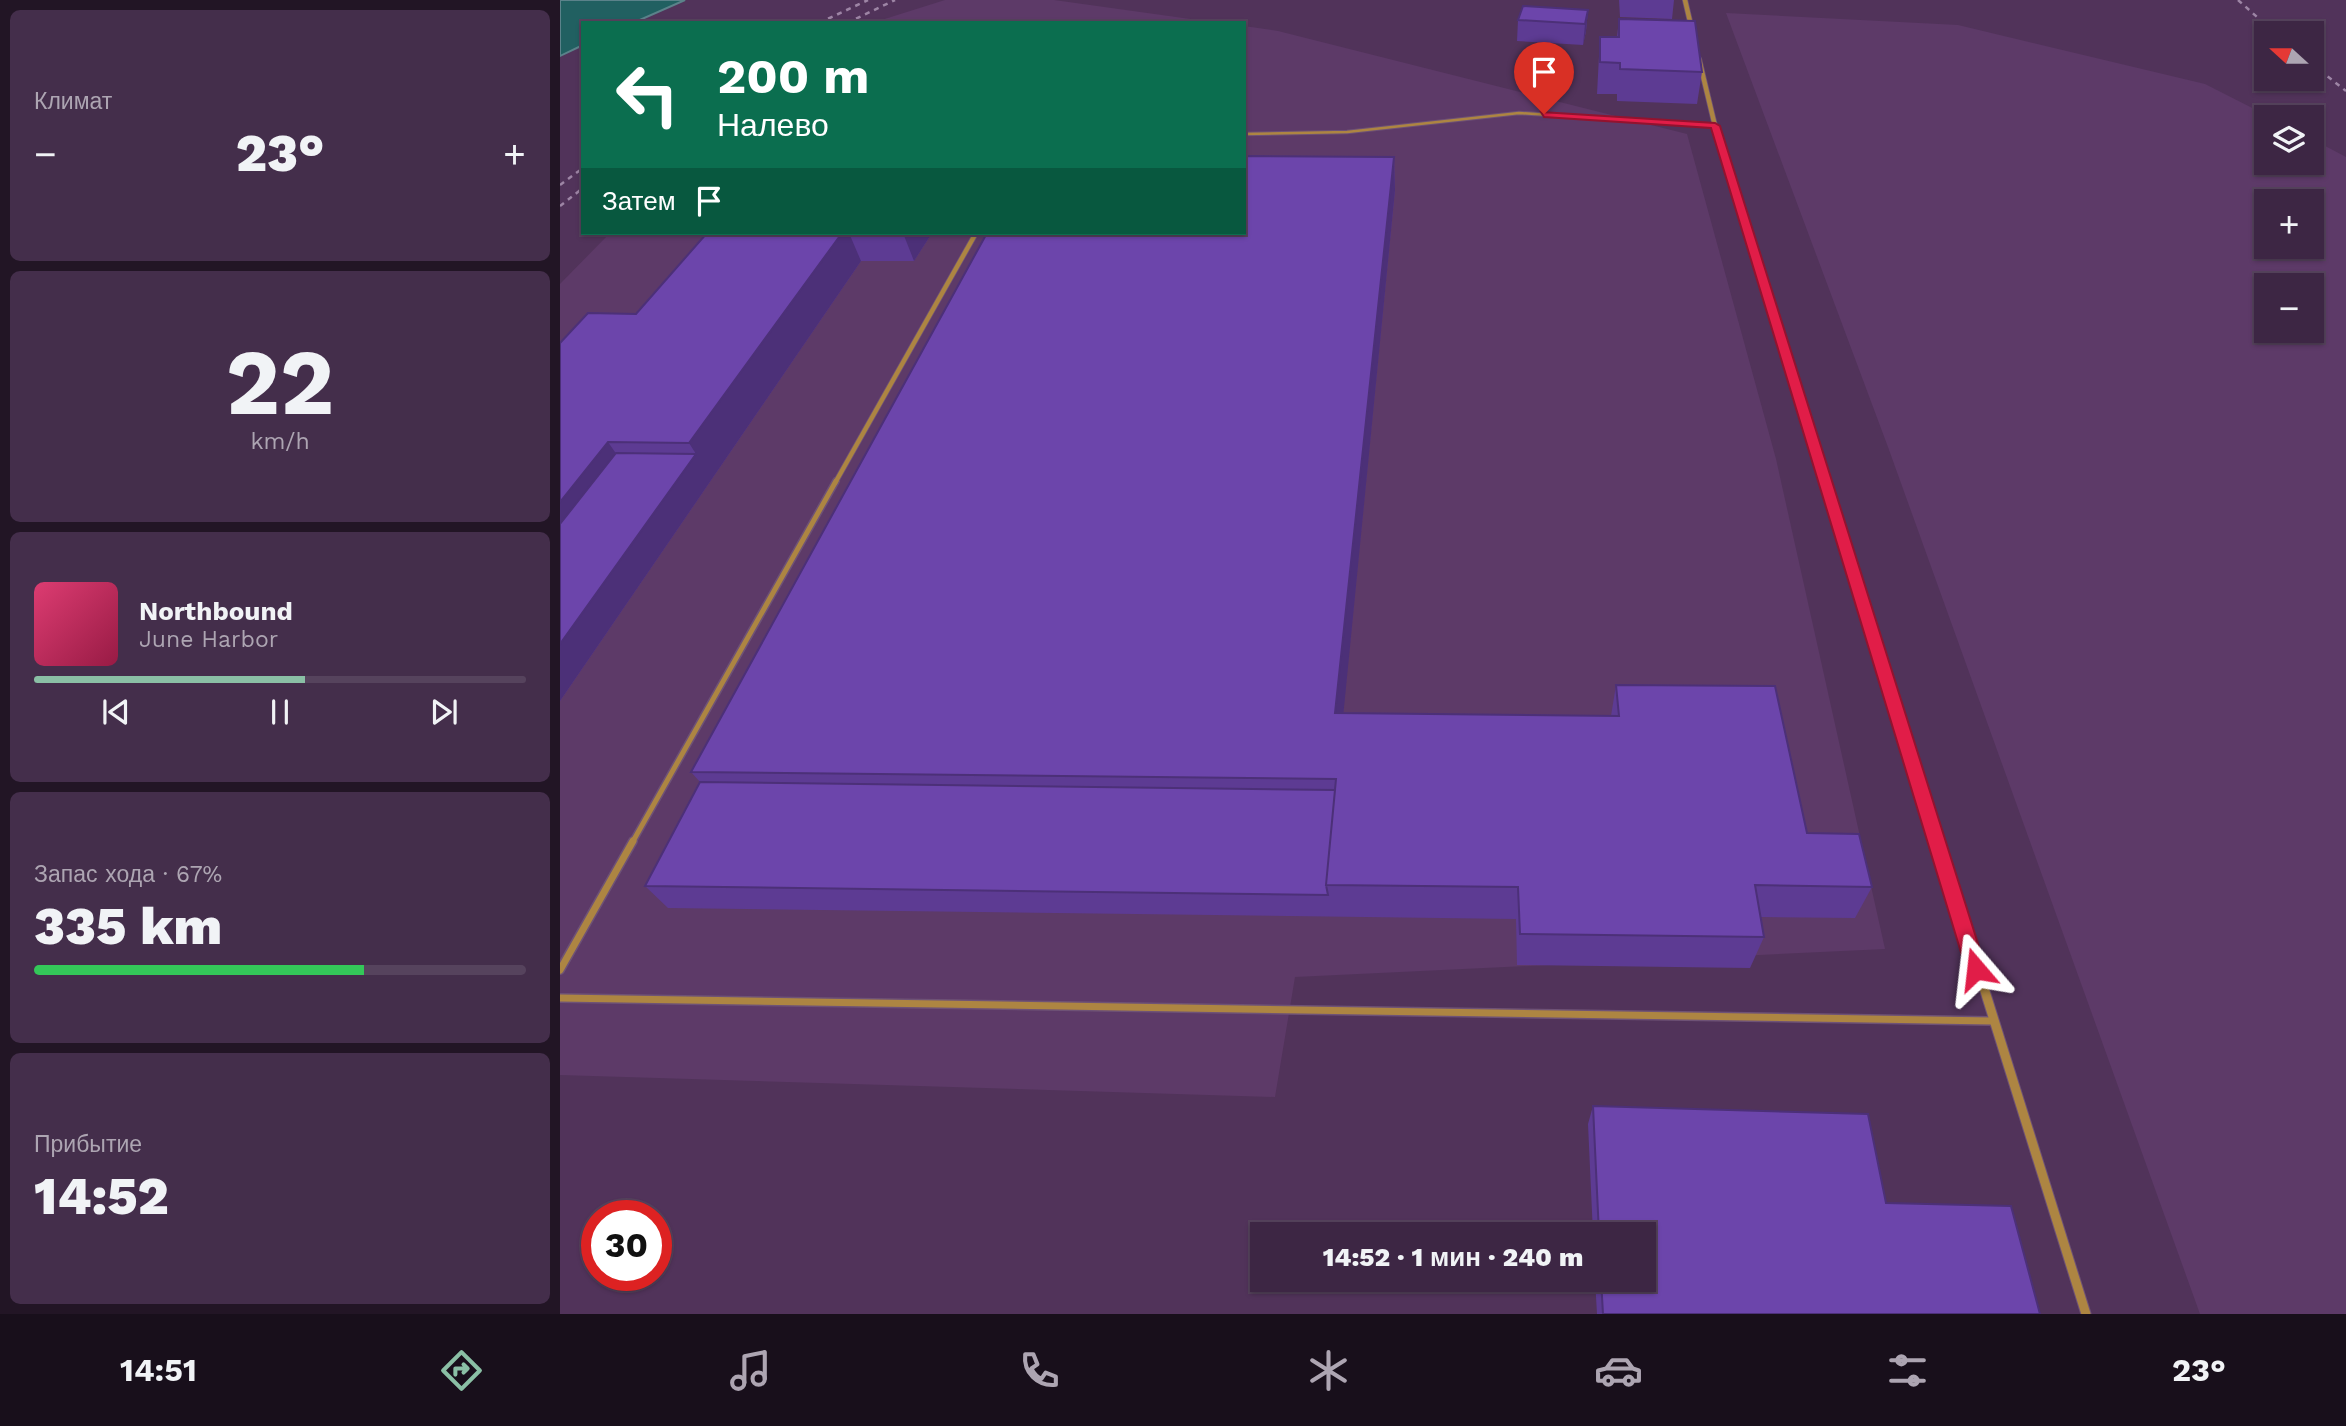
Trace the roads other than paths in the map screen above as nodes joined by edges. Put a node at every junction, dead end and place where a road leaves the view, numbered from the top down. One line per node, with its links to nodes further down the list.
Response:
1 (1685, 0): 2 (street)
2 (1694, 38)
3 (1697, 50): 4 (street)
4 (1715, 126): 5 (lane); 9 (street)
5 (1246, 134)
6 (975, 235): 7 (lane)
7 (560, 971)
8 (560, 998): 9 (lane)
9 (1992, 1021): 10 (street)
10 (2086, 1314)

